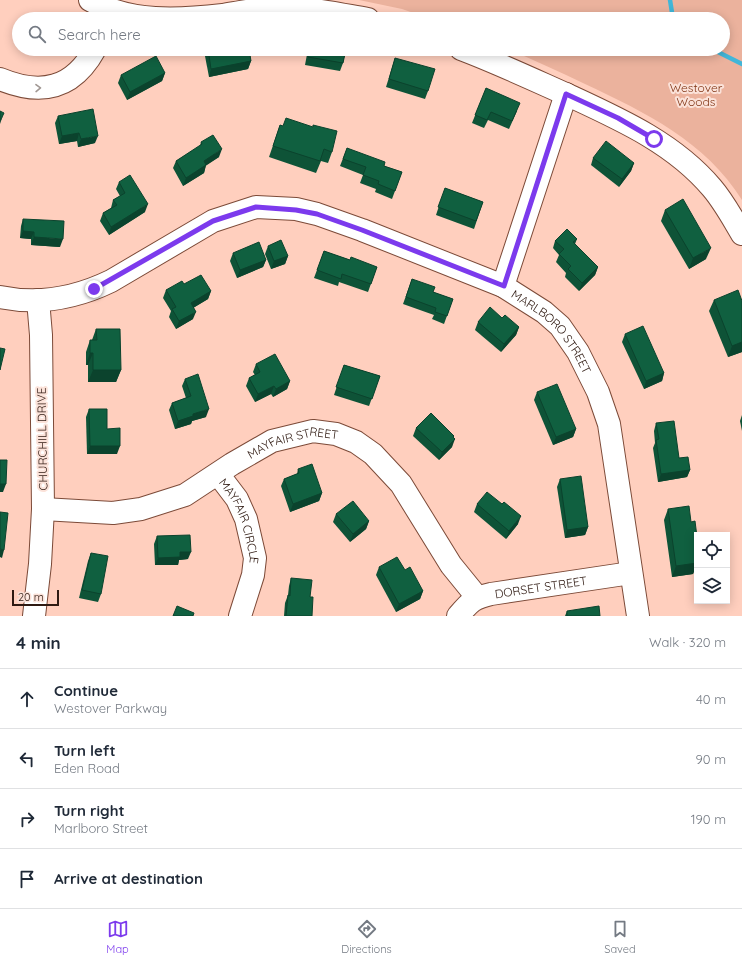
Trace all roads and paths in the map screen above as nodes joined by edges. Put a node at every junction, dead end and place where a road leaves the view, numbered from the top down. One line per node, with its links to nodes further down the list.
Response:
1 (90, 0): 2 (street)
2 (105, 12)
3 (240, 12): 4 (street)
4 (318, 12)
5 (90, 56): 7 (street, one-way to 5)
6 (478, 56): 8 (street)
7 (0, 80)
8 (566, 94): 9 (street); 10 (street)
9 (742, 234)
10 (504, 286): 12 (street, MARLBORO STREET); 15 (street, MARLBORO STREET)
11 (0, 297): 12 (street)
12 (38, 300): 14 (street, CHURCHILL DRIVE)
13 (218, 474): 14 (street, MAYFAIR STREET); 16 (street, MAYFAIR STREET); 18 (street, MAYFAIR CIRCLE)
14 (43, 509): 17 (street, CHURCHILL DRIVE)
15 (631, 573): 16 (street, DORSET STREET); 20 (street, MARLBORO STREET)
16 (477, 597): 19 (street, DORSET STREET)
17 (34, 616)
18 (240, 616)
19 (458, 616)
20 (638, 616)

